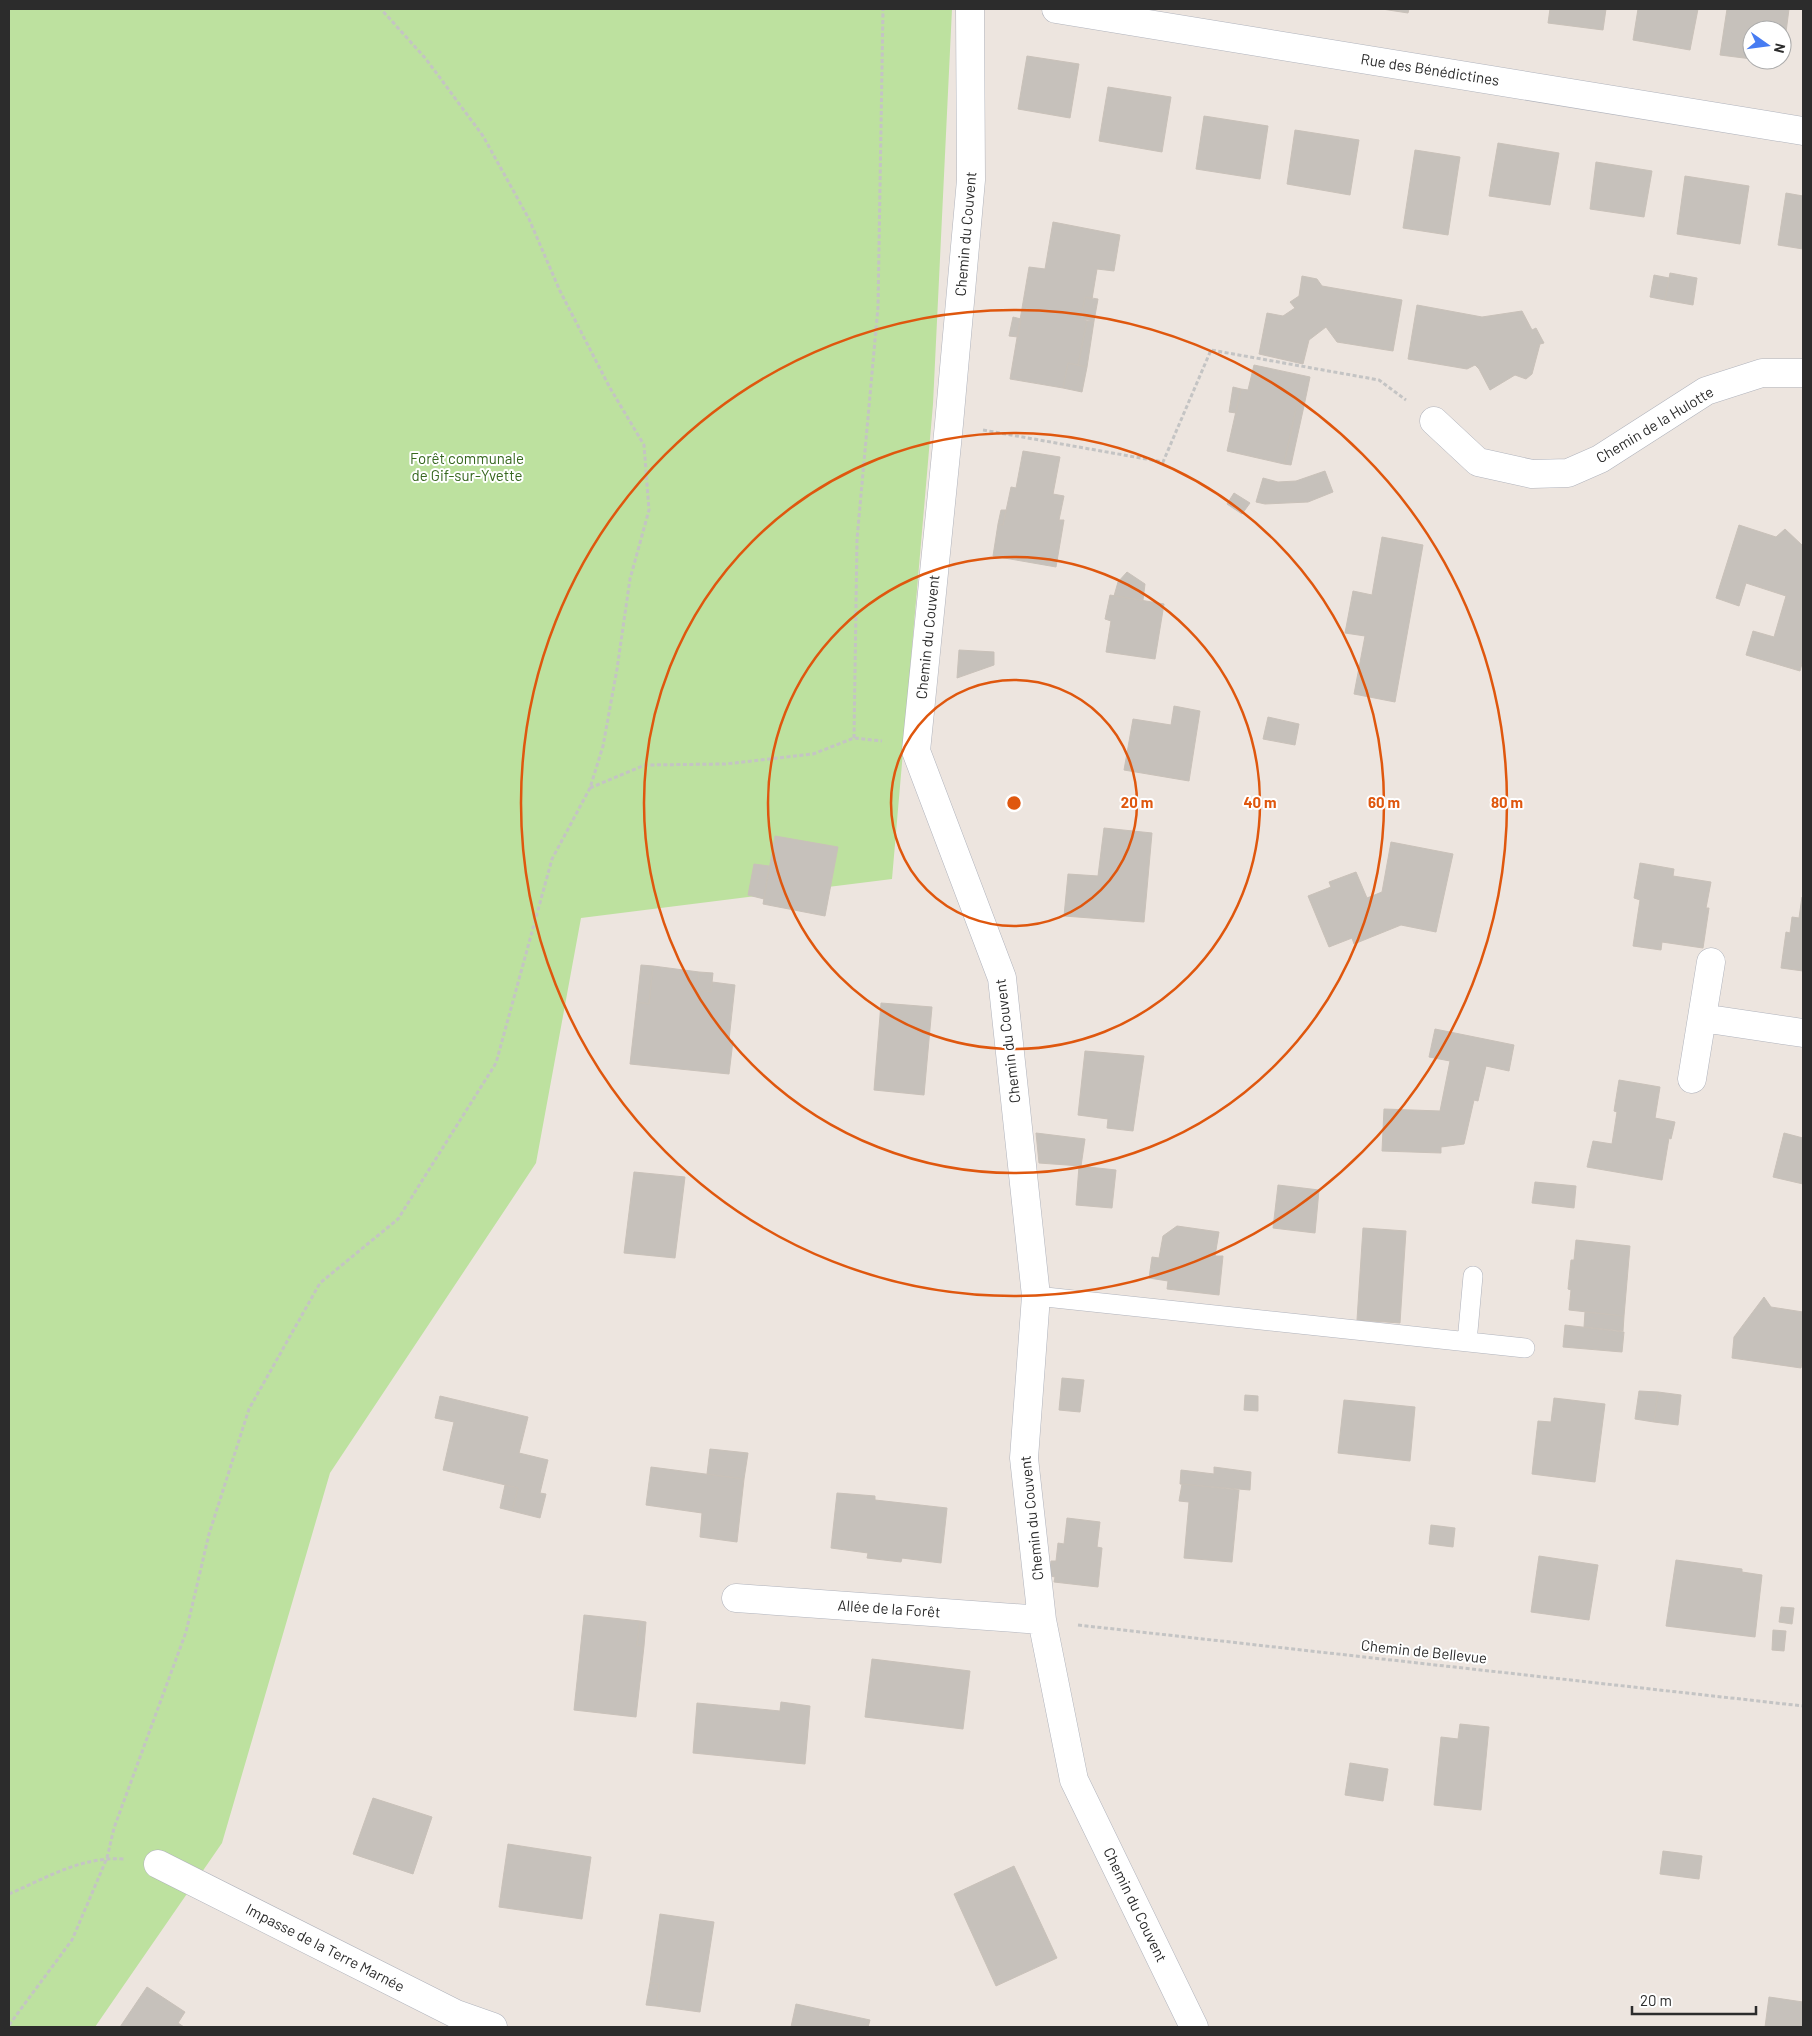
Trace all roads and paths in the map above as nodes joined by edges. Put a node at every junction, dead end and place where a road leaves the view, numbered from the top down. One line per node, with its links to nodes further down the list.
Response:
1 (381, 9): 11 (path)
2 (883, 9): 9 (path)
3 (970, 9): 8 (street, Chemin du Couvent)
4 (1056, 9): 5 (street, Rue des Bénédictines)
5 (1803, 132)
6 (1803, 373): 7 (street, Chemin de la Hulotte)
7 (1434, 421): 8 (path)
8 (949, 424): 10 (street, Chemin du Couvent)
9 (854, 738): 10 (path); 11 (path)
10 (916, 751): 17 (street, Chemin du Couvent)
11 (590, 788): 23 (path)
12 (1711, 962): 13 (street)
13 (1702, 1018): 14 (street); 15 (street)
14 (1803, 1033)
15 (1692, 1079)
16 (1474, 1276): 18 (lane)
17 (1036, 1296): 18 (lane); 21 (street, Chemin du Couvent)
18 (1467, 1342): 19 (lane)
19 (1525, 1348)
20 (736, 1598): 21 (street, Allée de la Forêt)
21 (1042, 1620): 22 (path, Chemin de Bellevue); 28 (street, Chemin du Couvent)
22 (1803, 1706)
23 (108, 1858): 25 (path); 26 (path)
24 (158, 1864): 27 (street, Impasse de la Terre Marnée)
25 (9, 1894)
26 (9, 2025)
27 (493, 2027)
28 (1194, 2027)

